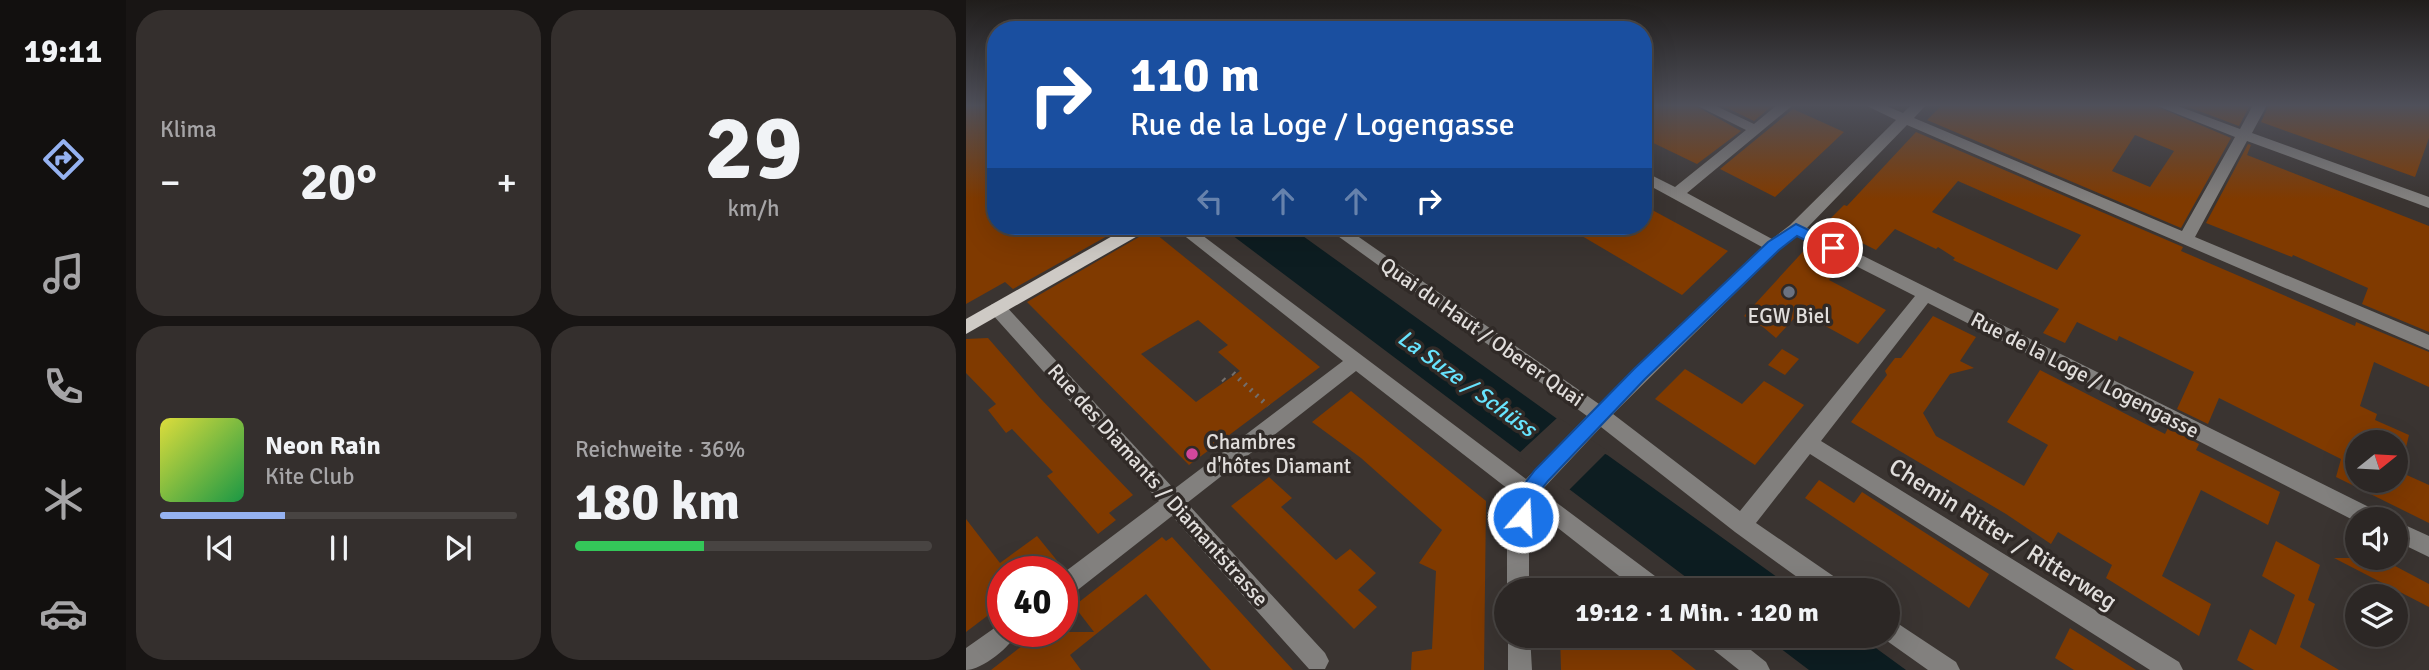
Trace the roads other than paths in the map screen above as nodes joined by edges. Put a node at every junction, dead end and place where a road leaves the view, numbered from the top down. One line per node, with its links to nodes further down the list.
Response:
1 (1748, 136): 7 (street)
2 (1888, 136): 9 (street)
3 (1945, 136): 13 (street)
4 (2242, 136): 13 (street)
5 (2246, 136): 8 (street)
6 (1652, 181): 7 (street)
7 (1676, 194): 14 (street)
8 (2429, 203)
9 (1796, 229): 14 (street); 15 (street, Rue de la Loge / Logengasse)
10 (1126, 235): 16 (main road)
11 (1192, 235): 19 (street)
12 (1345, 235): 20 (street, Quai du Haut / Oberer Quai)
13 (2186, 239): 18 (street)
14 (1773, 246): 20 (street)
15 (1925, 295): 21 (street); 24 (street, Rue de la Loge / Logengasse)
16 (998, 309): 17 (main road); 23 (street, Rue des Diamants / Diamantstrasse)
17 (966, 327)
18 (2429, 343)
19 (1355, 362): 22 (street); 23 (street)
20 (1599, 415): 22 (street); 25 (street, Quai du Haut / Oberer Quai)
21 (1808, 443): 25 (street); 41 (street, Chemin Ritter / Ritterweg)
22 (1535, 484): 29 (street); 30 (street)
23 (1175, 502): 28 (street); 36 (street, Rue des Diamants / Diamantstrasse)
24 (2348, 507)
25 (1742, 525): 31 (street, Quai du Haut / Oberer Quai)
26 (2408, 537): 27 (street)
27 (2429, 547)
28 (1078, 577)
29 (1518, 578)
30 (1641, 578)
31 (1817, 578)
32 (1900, 636): 40 (street)
33 (987, 646): 37 (street)
34 (1519, 648): 38 (street)
35 (1730, 648): 39 (street)
36 (1317, 661)
37 (966, 662)
38 (1520, 670)
39 (1758, 670)
40 (1948, 670)
41 (2171, 670)

